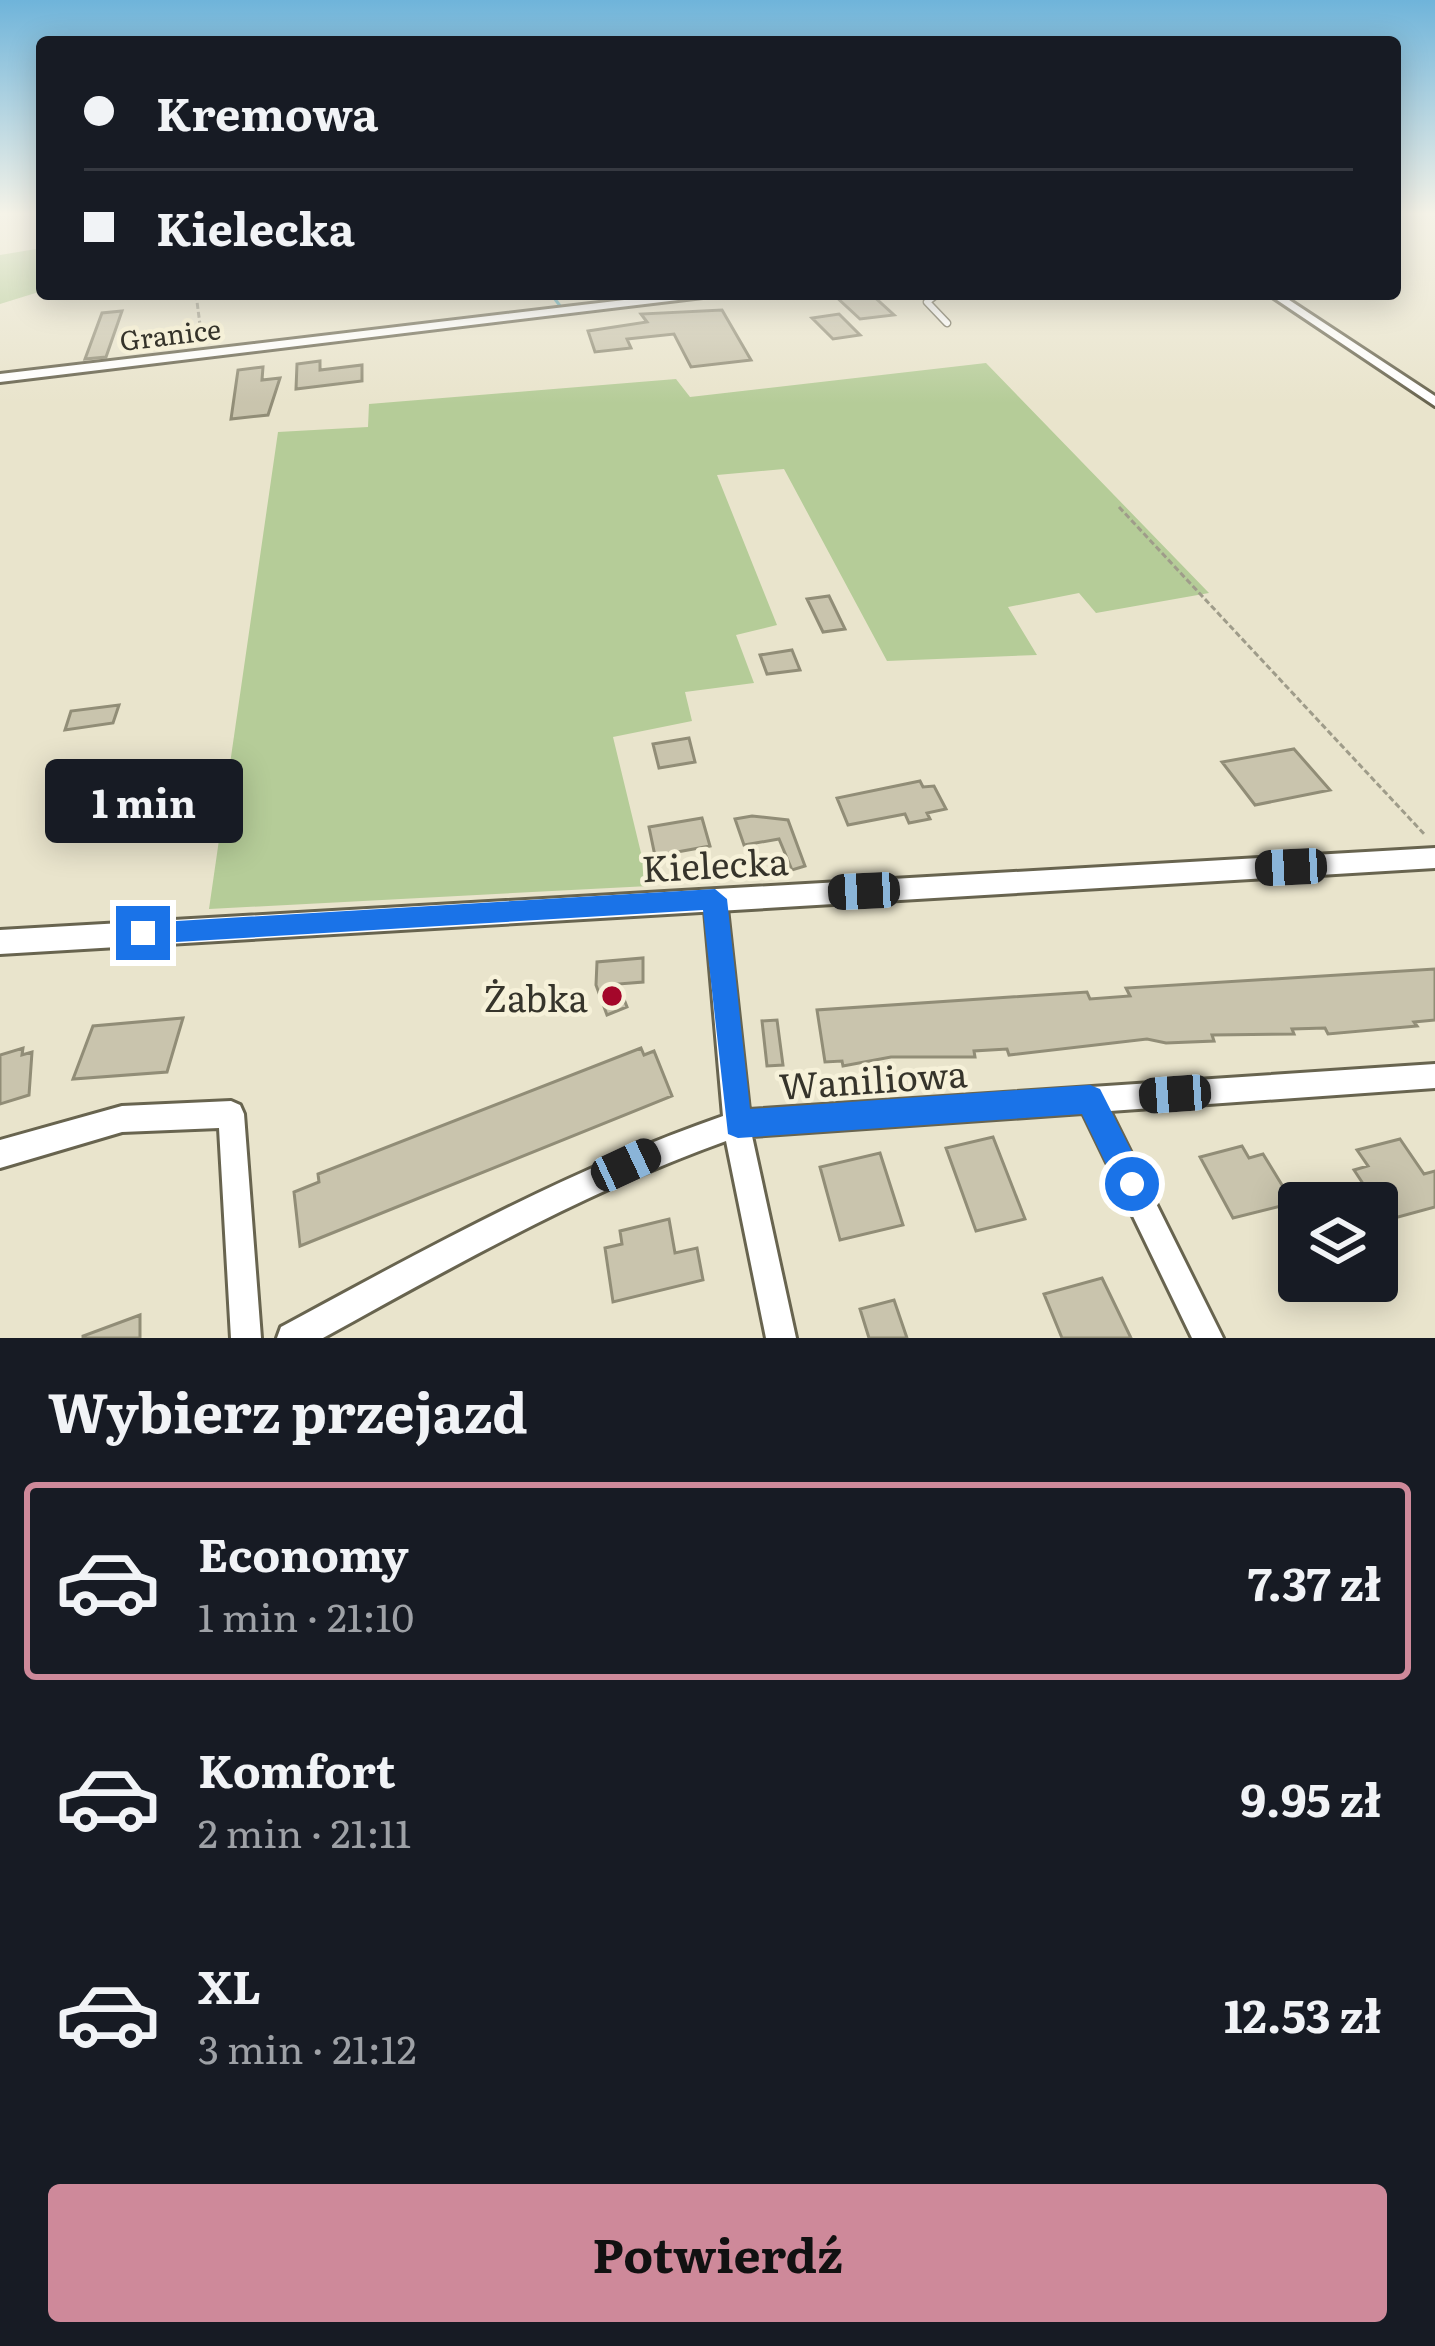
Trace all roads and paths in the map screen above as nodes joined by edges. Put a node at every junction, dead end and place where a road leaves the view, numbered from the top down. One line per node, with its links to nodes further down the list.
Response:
1 (197, 300): 6 (path)
2 (654, 300): 6 (street, Granice)
3 (930, 300): 5 (lane)
4 (1282, 300): 8 (street)
5 (947, 323)
6 (203, 354): 7 (street, Granice)
7 (0, 378)
8 (1435, 402)
9 (1119, 507): 10 (path)
10 (1435, 847)
11 (1435, 859): 12 (street, Kielecka)
12 (715, 899): 13 (street, Kielecka); 16 (street)
13 (0, 942)
14 (1434, 1077): 15 (street, Waniliowa)
15 (1090, 1099): 16 (street, Waniliowa); 21 (street)
16 (738, 1124): 19 (street, Waniliowa); 20 (street)
17 (0, 1154): 18 (street)
18 (246, 1338)
19 (292, 1338)
20 (781, 1338)
21 (1208, 1338)

